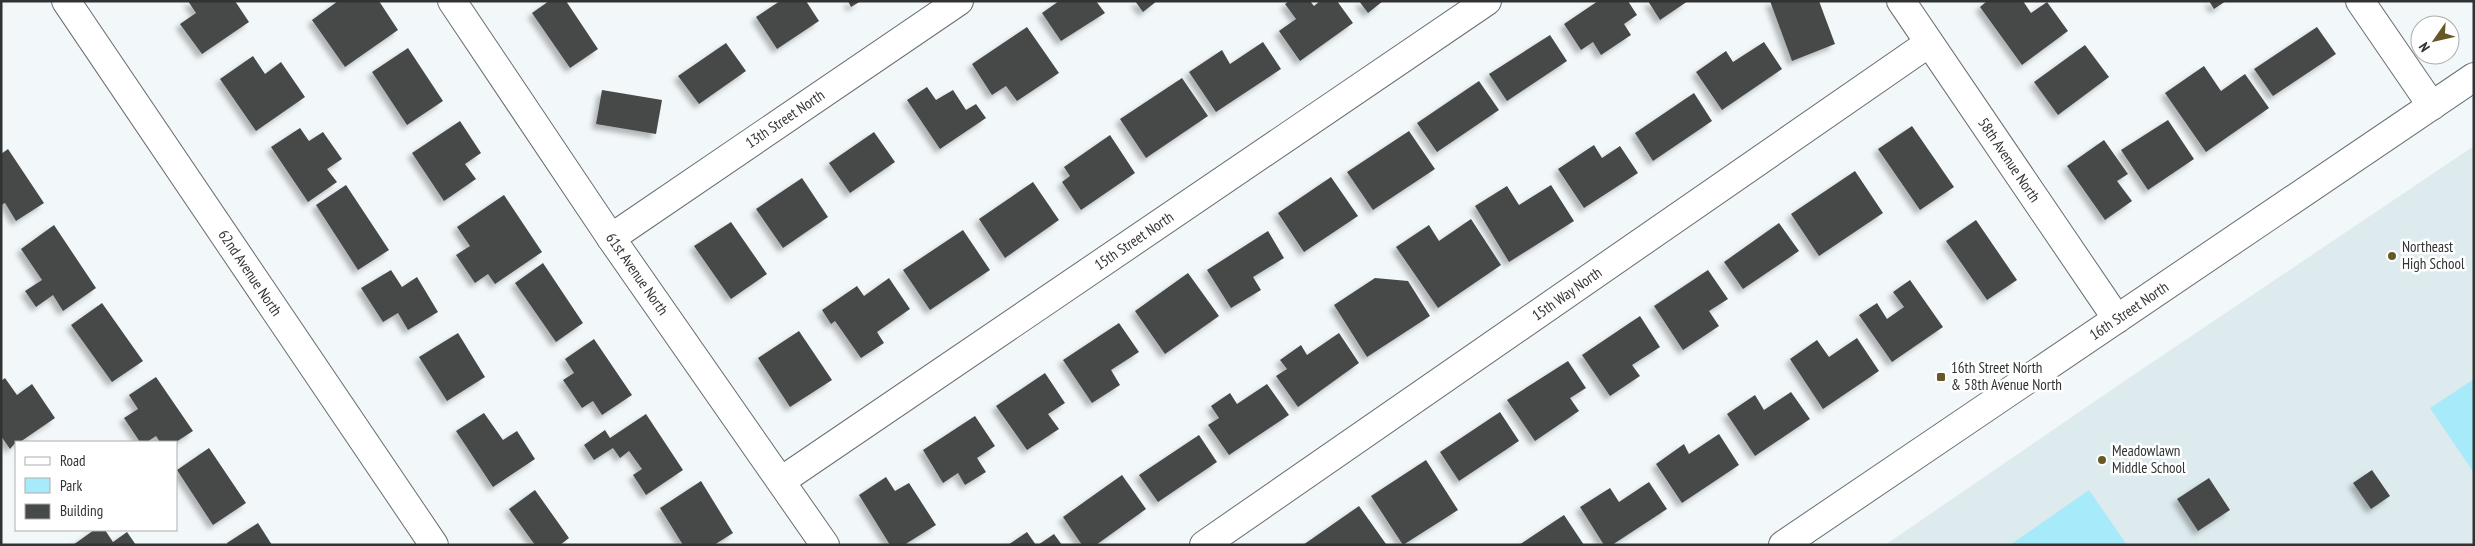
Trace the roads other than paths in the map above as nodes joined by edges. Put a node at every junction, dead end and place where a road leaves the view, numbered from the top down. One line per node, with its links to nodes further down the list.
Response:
1 (66, 1): 13 (street, 62nd Avenue North)
2 (452, 1): 10 (street, 61st Avenue North)
3 (959, 1): 10 (street, 13th Street North)
4 (1487, 1): 12 (street, 15th Street North)
5 (1901, 1): 7 (street, 58th Avenue North)
6 (2360, 1): 9 (street)
7 (1930, 43): 11 (street, 58th Avenue North); 15 (street, 15th Way North)
8 (2474, 76): 9 (street, 16th Street North)
9 (2432, 106): 11 (street, 16th Street North)
10 (611, 238): 12 (street, 61st Avenue North)
11 (2117, 319): 16 (street, 16th Street North)
12 (780, 480): 14 (street, 61st Avenue North)
13 (434, 545)
14 (825, 545)
15 (1204, 545)
16 (1783, 545)

